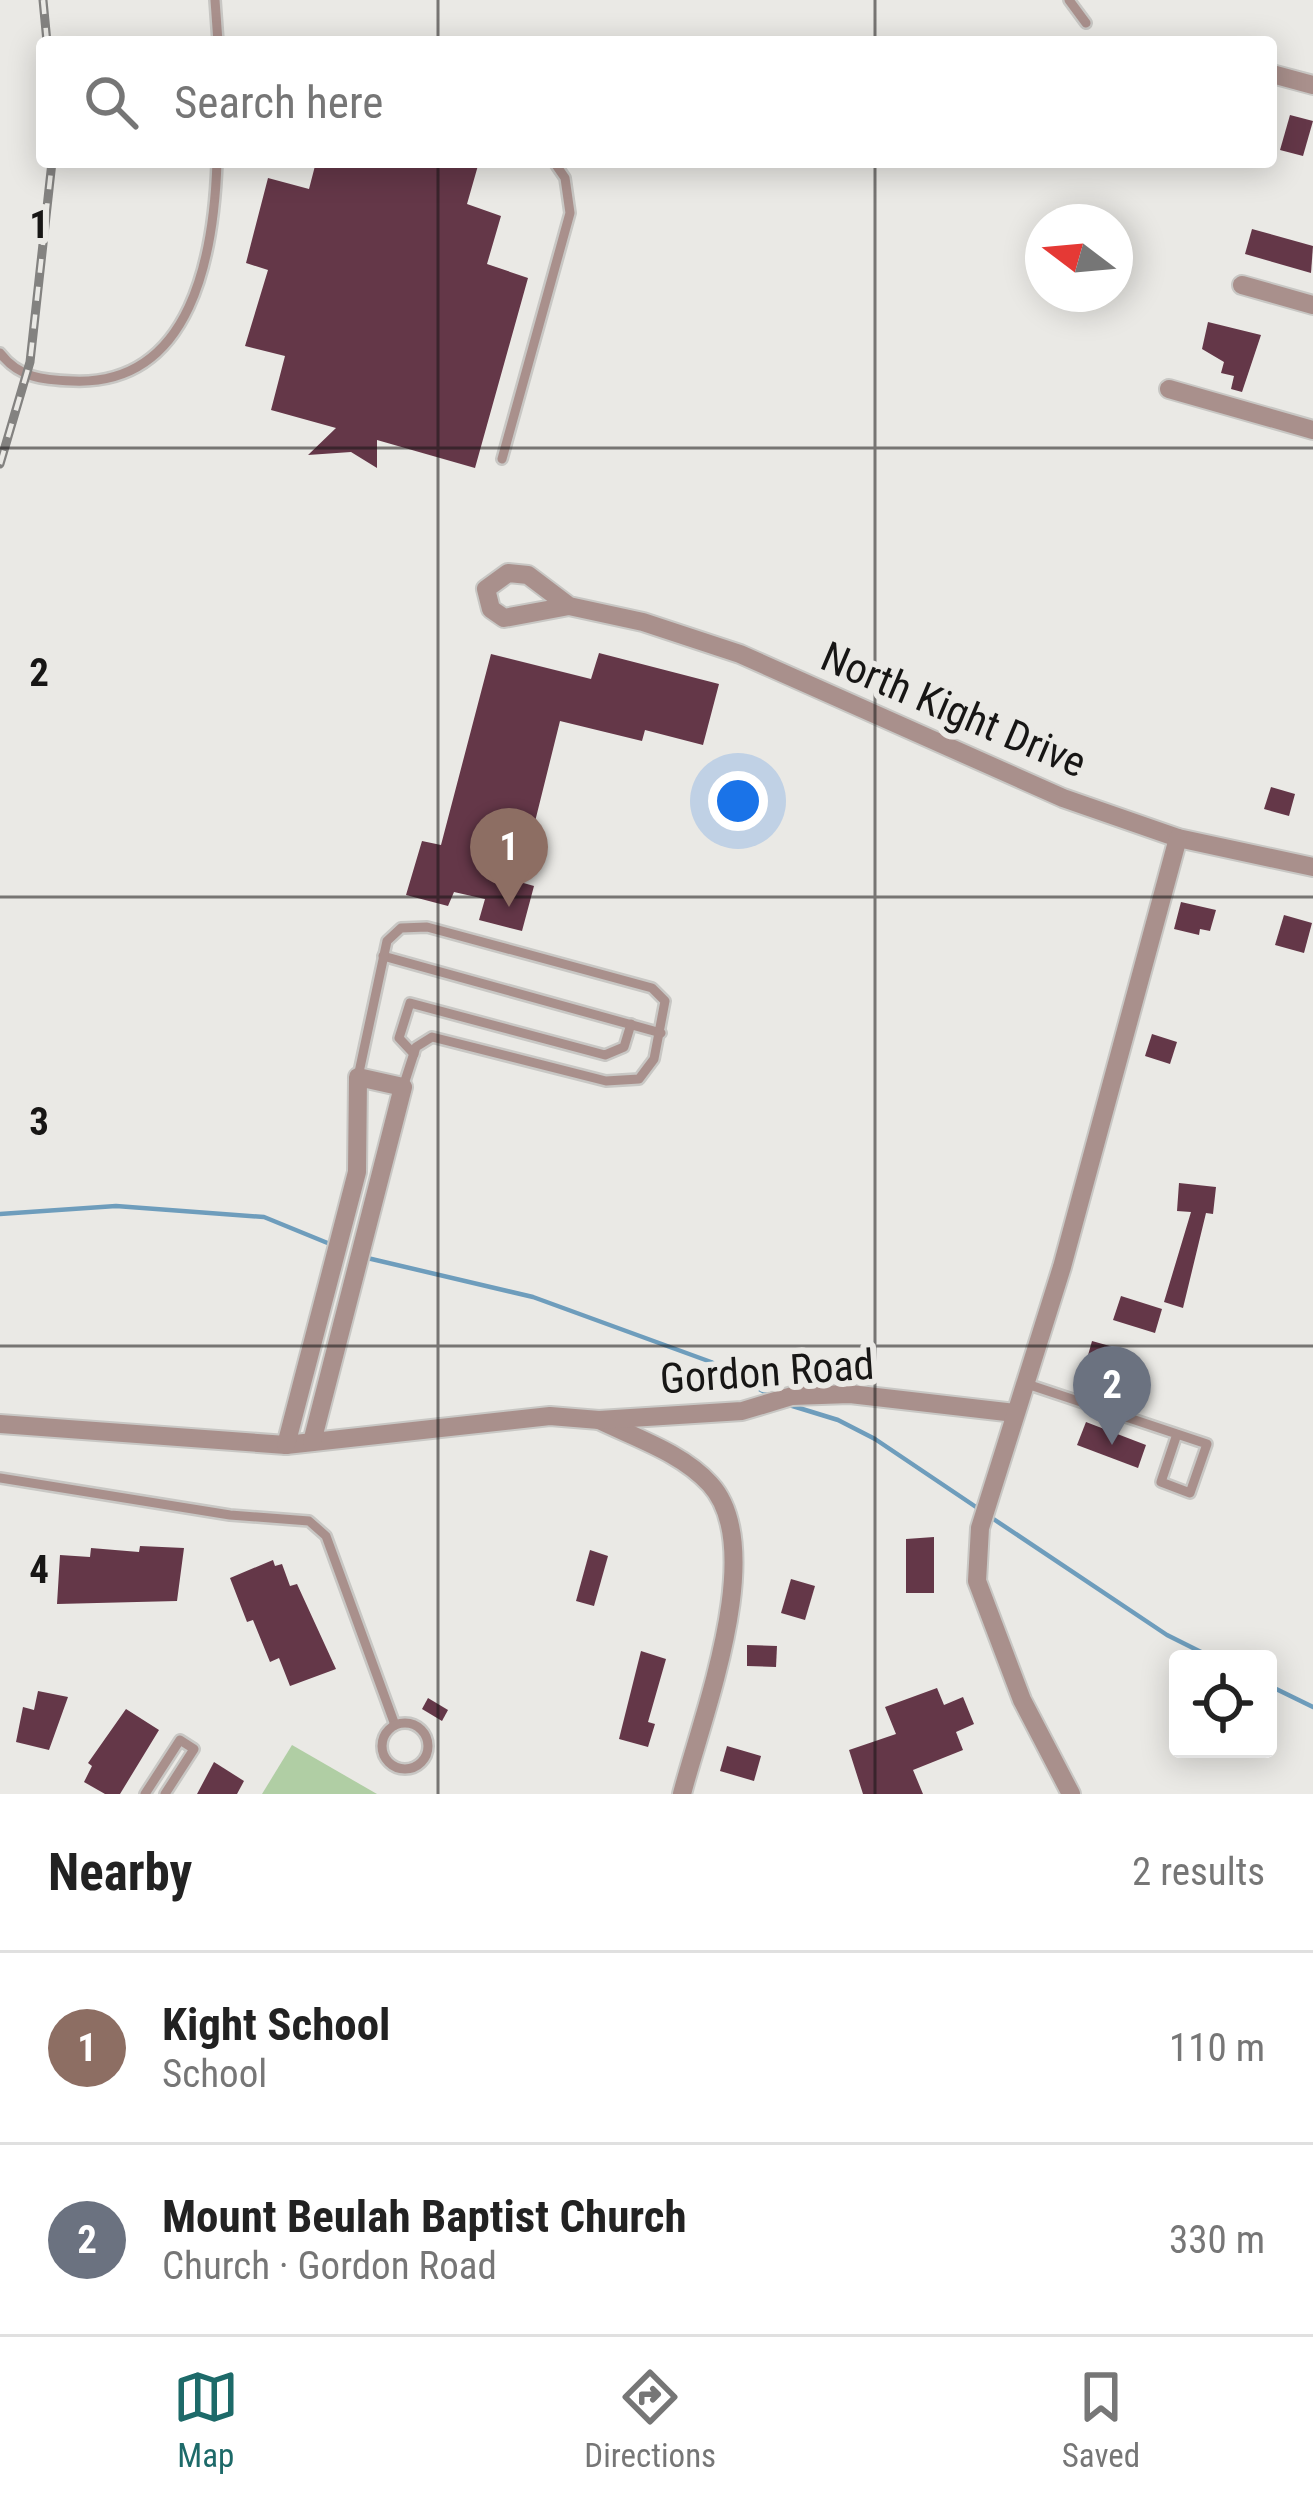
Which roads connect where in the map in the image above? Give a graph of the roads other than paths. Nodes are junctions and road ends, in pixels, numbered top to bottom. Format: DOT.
graph roads {
  1 [pos="215,0"];
  2 [pos="1069,0"];
  3 [pos="1086,22"];
  4 [pos="218,36"];
  5 [pos="1277,75"];
  6 [pos="1313,85"];
  7 [pos="216,168"];
  8 [pos="558,168"];
  9 [pos="1242,285"];
  10 [pos="1313,305"];
  11 [pos="0,352"];
  12 [pos="1169,389"];
  13 [pos="1313,430"];
  14 [pos="502,459"];
  15 [pos="569,606"];
  16 [pos="1178,838"];
  17 [pos="1313,867"];
  18 [pos="383,956"];
  19 [pos="631,1024"];
  20 [pos="662,1033"];
  21 [pos="414,1054"];
  22 [pos="358,1077"];
  23 [pos="403,1087"];
  24 [pos="1027,1384"];
  25 [pos="1016,1412"];
  26 [pos="598,1420"];
  27 [pos="0,1424"];
  28 [pos="1177,1434"];
  29 [pos="313,1442"];
  30 [pos="286,1445"];
  31 [pos="0,1478"];
  32 [pos="395,1725"];
  33 [pos="145,1794"];
  34 [pos="166,1794"];
  35 [pos="682,1794"];
  36 [pos="1070,1794"];
  1 -- 4 [label="lane"];
  2 -- 3 [label="lane"];
  5 -- 6 [label="street"];
  7 -- 11 [label="lane"];
  8 -- 14 [label="lane"];
  9 -- 10 [label="street"];
  12 -- 13 [label="street"];
  15 -- 16 [label="street, North Kight Drive"];
  16 -- 17 [label="street, North Kight Drive"];
  16 -- 24 [label="street"];
  18 -- 19 [label="lane"];
  18 -- 20 [label="lane"];
  18 -- 22 [label="lane"];
  19 -- 20 [label="lane"];
  19 -- 21 [label="lane"];
  20 -- 21 [label="lane"];
  21 -- 23 [label="lane"];
  22 -- 23 [label="street"];
  22 -- 30 [label="street"];
  23 -- 29 [label="street"];
  24 -- 25 [label="street"];
  24 -- 28 [label="lane"];
  25 -- 26 [label="street, Gordon Road"];
  25 -- 36 [label="street"];
  26 -- 29 [label="street, Gordon Road"];
  26 -- 35 [label="street"];
  27 -- 30 [label="street, Gordon Road"];
  28 -- 28 [label="lane"];
  29 -- 30 [label="street, Gordon Road"];
  31 -- 32 [label="lane"];
  32 -- 32 [label="lane"];
  33 -- 34 [label="lane"];
}
